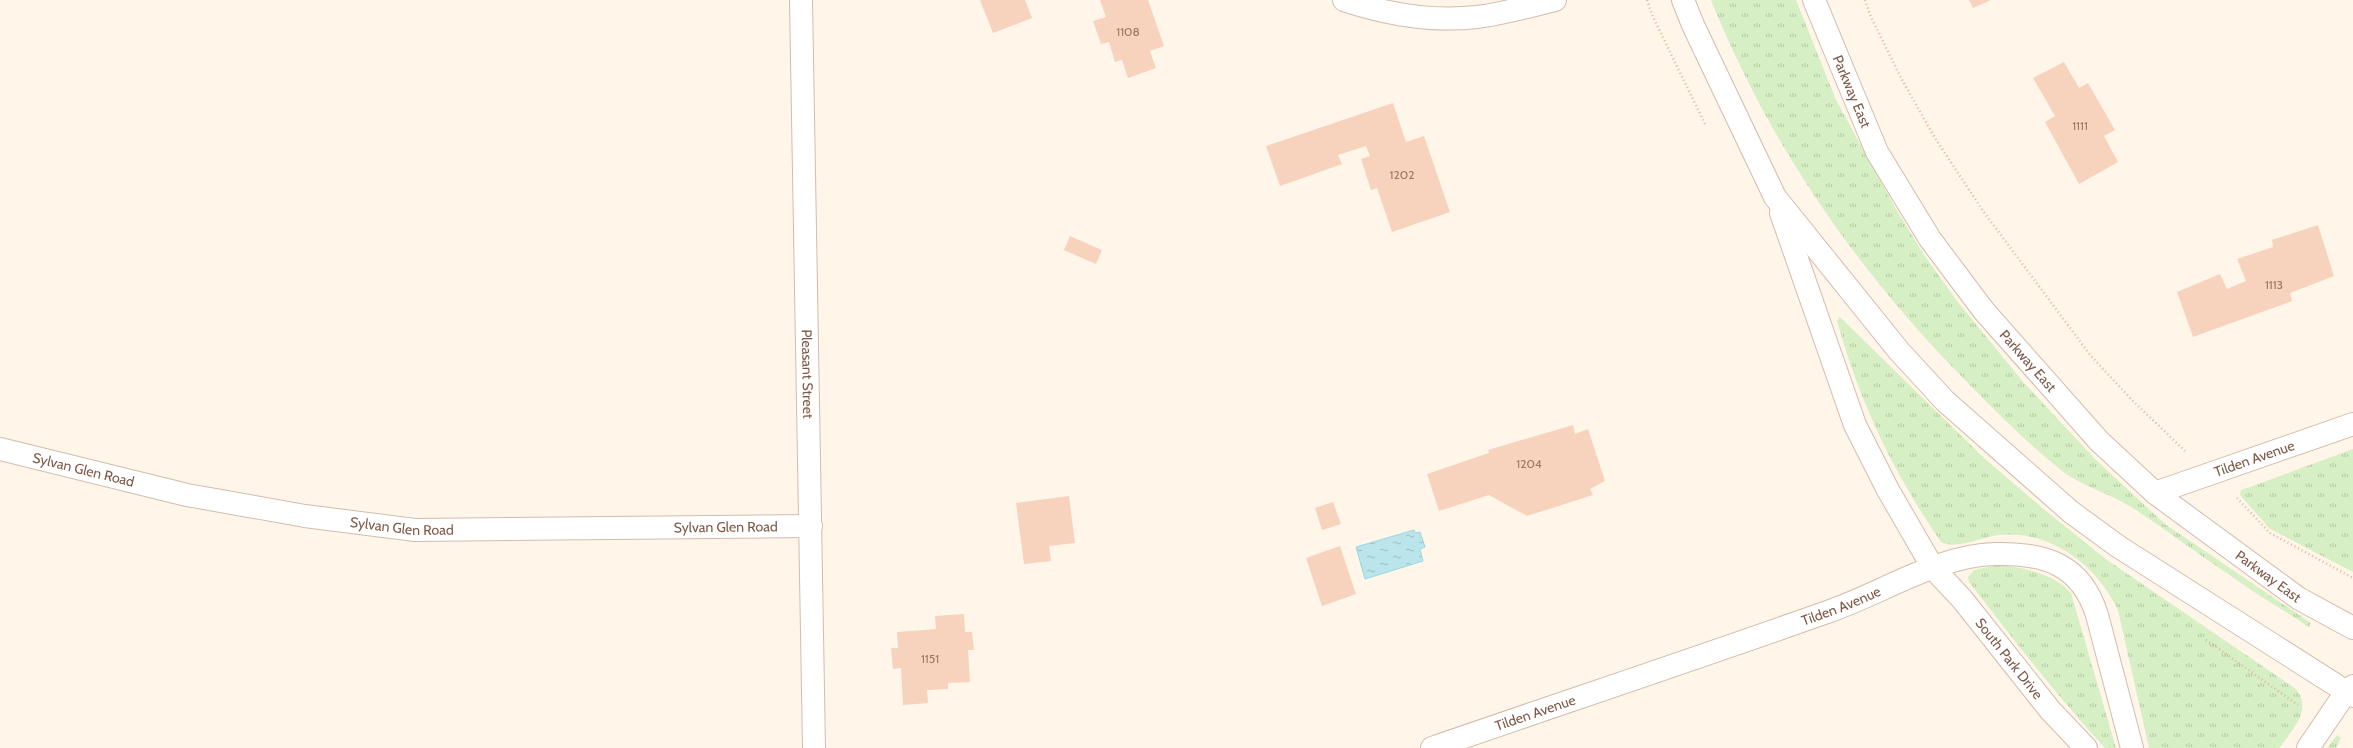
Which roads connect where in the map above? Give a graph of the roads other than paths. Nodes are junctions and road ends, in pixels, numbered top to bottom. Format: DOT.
graph roads {
  1 [pos="801,0"];
  2 [pos="1344,0"];
  3 [pos="1555,0"];
  4 [pos="1684,0"];
  5 [pos="1814,0"];
  6 [pos="1775,197"];
  7 [pos="2353,424"];
  8 [pos="0,449"];
  9 [pos="2155,493"];
  10 [pos="811,526"];
  11 [pos="1934,568"];
  12 [pos="2353,628"];
  13 [pos="2351,692"];
  14 [pos="814,748"];
  15 [pos="1432,748"];
  16 [pos="2086,748"];
  17 [pos="2132,748"];
  18 [pos="2308,748"];
  1 -- 10 [label="street, Pleasant Street"];
  2 -- 3 [label="street"];
  4 -- 6 [label="street"];
  5 -- 9 [label="street, Parkway East"];
  6 -- 11 [label="street"];
  6 -- 13 [label="street"];
  7 -- 9 [label="street, Tilden Avenue"];
  8 -- 10 [label="street, Sylvan Glen Road"];
  9 -- 12 [label="street, Parkway East"];
  10 -- 14 [label="street, Pleasant Street"];
  11 -- 15 [label="street, Tilden Avenue"];
  11 -- 16 [label="street, South Park Drive"];
  11 -- 17 [label="street, Tilden Avenue"];
  13 -- 18 [label="street"];
}
